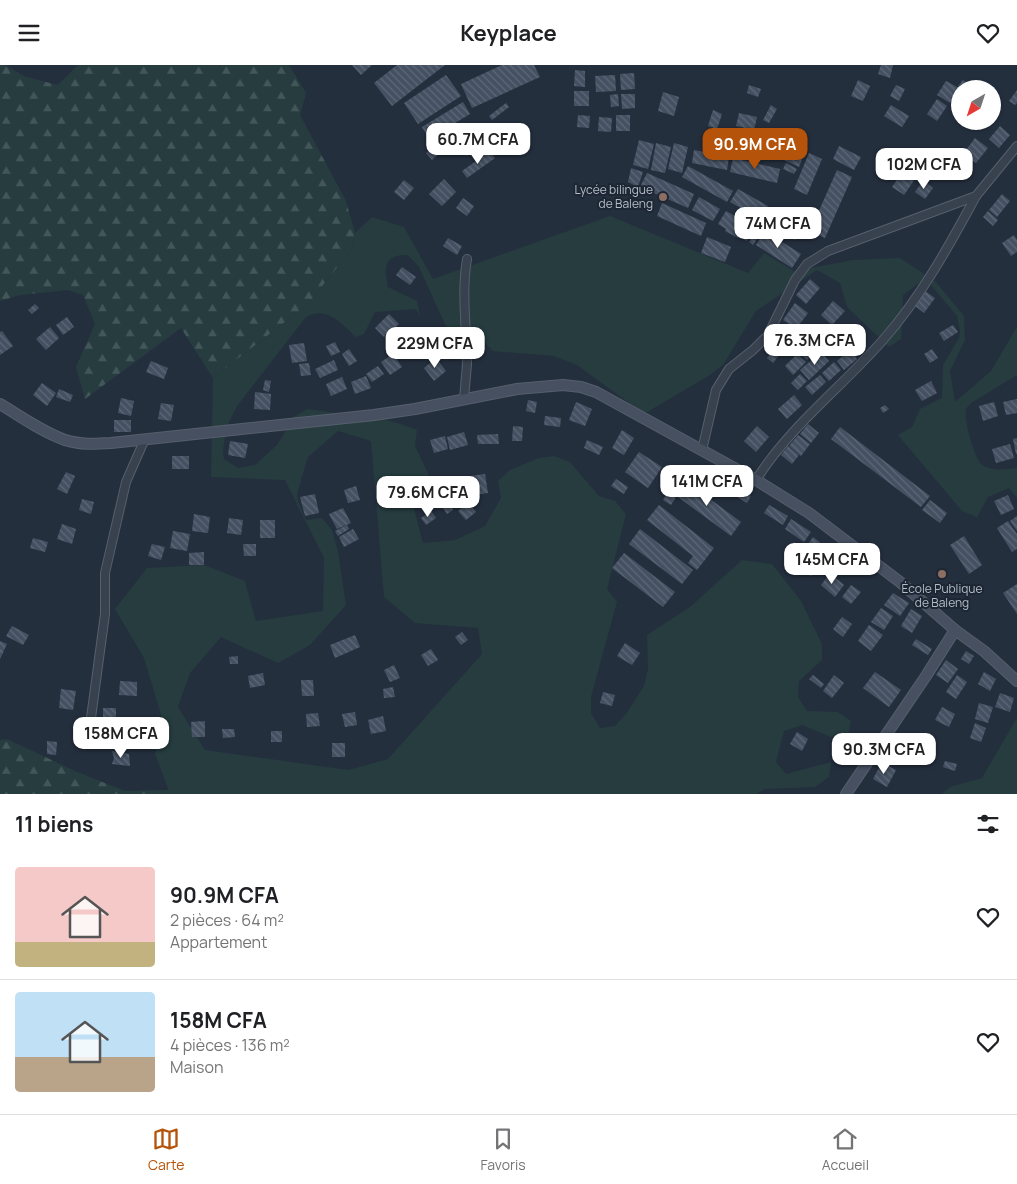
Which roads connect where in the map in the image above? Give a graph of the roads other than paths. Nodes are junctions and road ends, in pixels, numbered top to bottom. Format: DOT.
graph roads {
  1 [pos="1017,146"];
  2 [pos="976,197"];
  3 [pos="467,259"];
  4 [pos="464,399"];
  5 [pos="0,404"];
  6 [pos="144,441"];
  7 [pos="702,451"];
  8 [pos="756,480"];
  9 [pos="955,630"];
  10 [pos="1017,681"];
  11 [pos="91,719"];
  12 [pos="846,794"];
  1 -- 2 [label="street"];
  2 -- 7 [label="street"];
  2 -- 8 [label="street"];
  3 -- 4 [label="street"];
  4 -- 6 [label="street"];
  4 -- 7 [label="street"];
  5 -- 6 [label="street"];
  6 -- 11 [label="street"];
  7 -- 8 [label="street"];
  8 -- 9 [label="street"];
  9 -- 10 [label="street"];
  9 -- 12 [label="street"];
}
